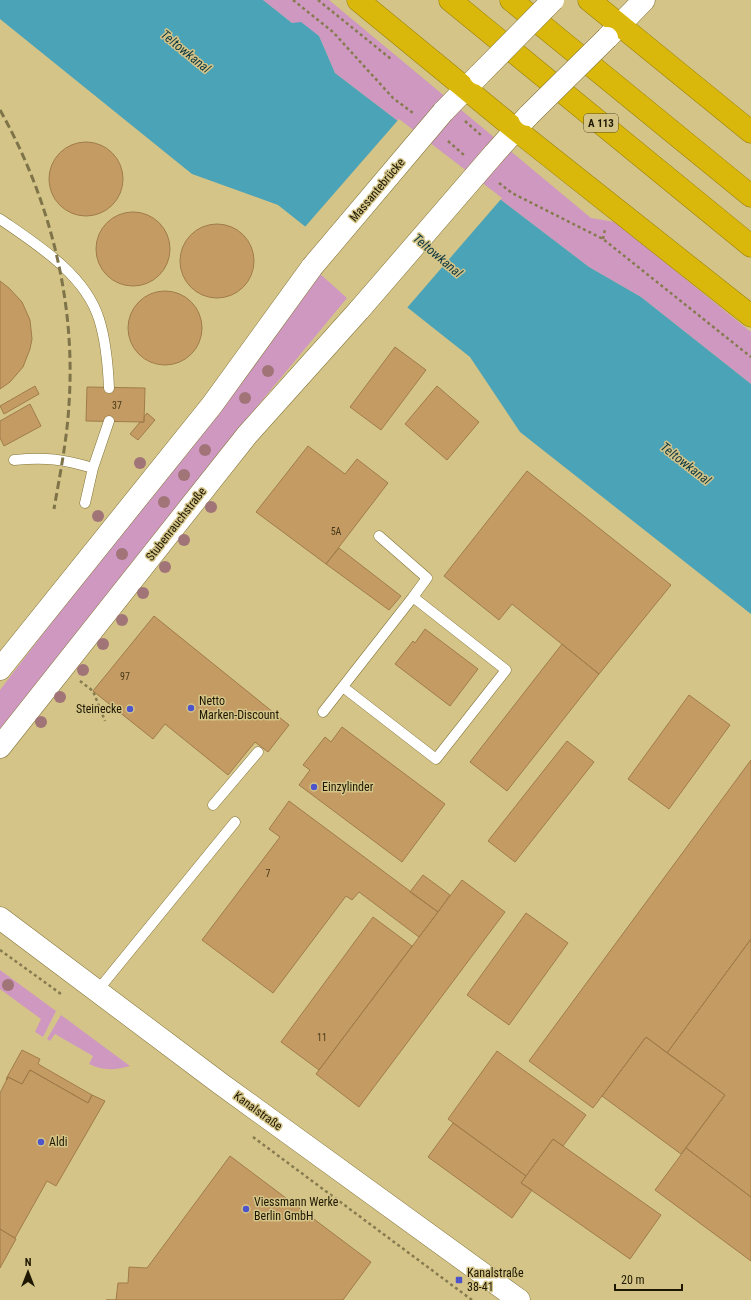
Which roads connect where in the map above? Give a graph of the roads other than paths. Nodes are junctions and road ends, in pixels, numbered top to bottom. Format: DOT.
graph roads {
  1 [pos="358,0"];
  2 [pos="450,0"];
  3 [pos="511,0"];
  4 [pos="553,0"];
  5 [pos="589,0"];
  6 [pos="644,0"];
  7 [pos="614,31"];
  8 [pos="473,81"];
  9 [pos="522,122"];
  10 [pos="751,132"];
  11 [pos="751,196"];
  12 [pos="0,219"];
  13 [pos="751,246"];
  14 [pos="751,316"];
  15 [pos="109,388"];
  16 [pos="109,421"];
  17 [pos="14,460"];
  18 [pos="94,468"];
  19 [pos="85,503"];
  20 [pos="379,536"];
  21 [pos="413,597"];
  22 [pos="0,669"];
  23 [pos="343,687"];
  24 [pos="323,712"];
  25 [pos="0,747"];
  26 [pos="258,752"];
  27 [pos="214,806"];
  28 [pos="235,822"];
  29 [pos="0,918"];
  30 [pos="98,990"];
  31 [pos="519,1300"];
  1 -- 8 [label="highway"];
  2 -- 13 [label="highway, A 113"];
  3 -- 11 [label="highway"];
  4 -- 8 [label="main road, bridge"];
  5 -- 7 [label="highway"];
  6 -- 7 [label="main road"];
  7 -- 9 [label="main road, bridge"];
  7 -- 10 [label="highway"];
  8 -- 9 [label="highway"];
  8 -- 22 [label="main road, Massantebrücke, bridge"];
  9 -- 14 [label="highway"];
  9 -- 25 [label="main road, Stubenrauchstraße, bridge"];
  12 -- 15 [label="lane"];
  16 -- 18 [label="lane"];
  17 -- 18 [label="lane"];
  18 -- 19 [label="lane"];
  20 -- 21 [label="lane"];
  21 -- 23 [label="lane"];
  21 -- 23 [label="lane"];
  23 -- 24 [label="lane"];
  26 -- 27 [label="lane"];
  28 -- 30 [label="lane"];
  29 -- 30 [label="main road, Kanalstraße"];
  30 -- 31 [label="main road, Kanalstraße"];
}
